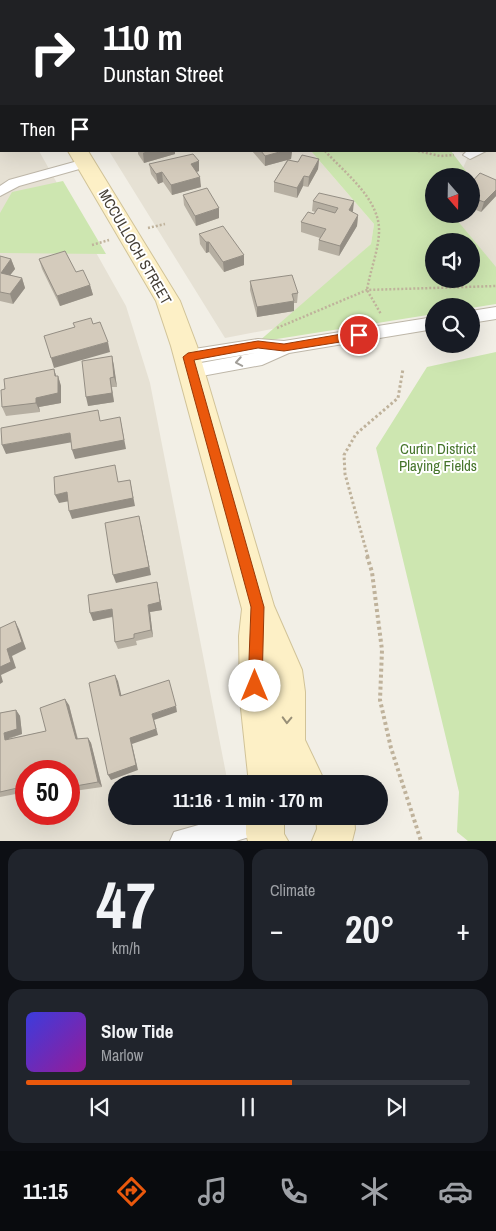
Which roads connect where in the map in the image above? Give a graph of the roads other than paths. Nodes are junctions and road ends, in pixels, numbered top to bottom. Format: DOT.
graph roads {
  1 [pos="82,157"];
  2 [pos="0,192"];
  3 [pos="496,312"];
  4 [pos="480,315"];
  5 [pos="425,324"];
  6 [pos="190,364"];
  7 [pos="258,607"];
  8 [pos="266,775"];
  9 [pos="302,775"];
  10 [pos="336,825"];
  11 [pos="266,826"];
  12 [pos="183,841"];
  13 [pos="332,841"];
  1 -- 2 [label="street"];
  1 -- 6 [label="main road, MCCULLOCH STREET"];
  3 -- 4 [label="street"];
  5 -- 6 [label="street"];
  6 -- 7 [label="main road, MCCULLOCH STREET"];
  7 -- 8 [label="main road, MCCULLOCH STREET"];
  7 -- 9 [label="main road, MCCULLOCH STREET, one-way"];
  10 -- 13 [label="main road"];
  11 -- 12 [label="street"];
}
